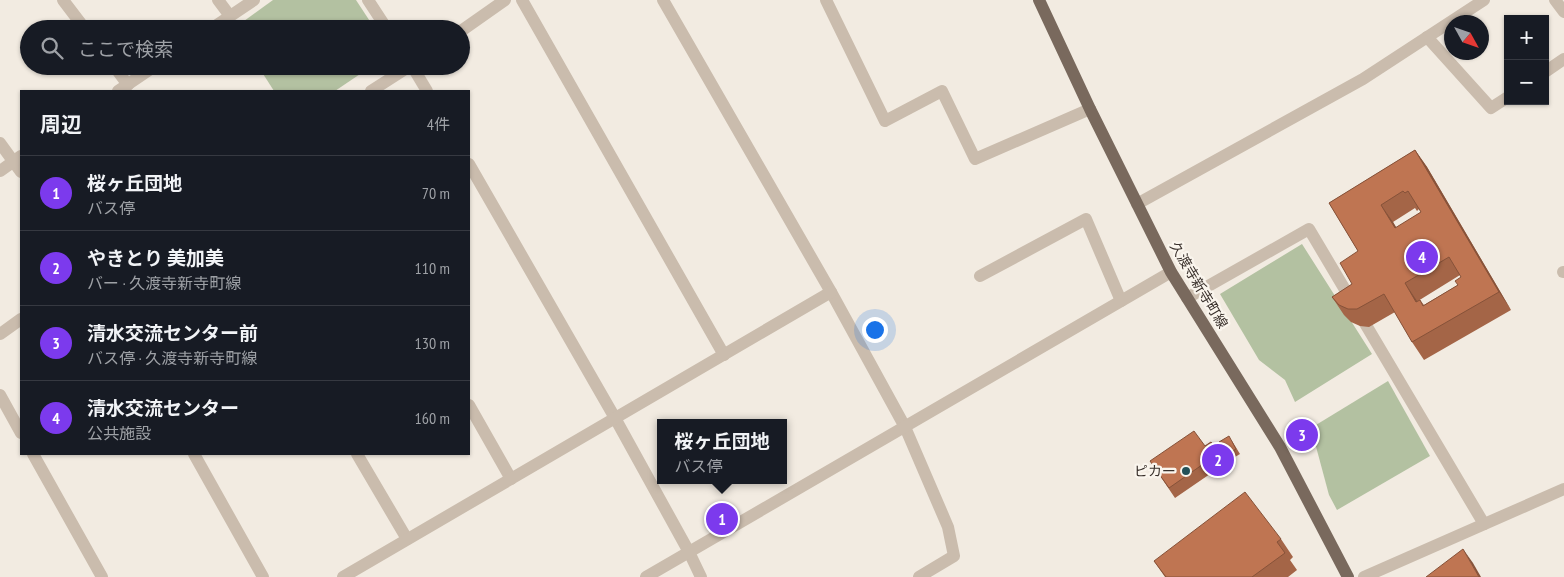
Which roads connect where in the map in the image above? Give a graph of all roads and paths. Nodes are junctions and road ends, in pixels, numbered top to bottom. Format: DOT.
graph roads {
  1 [pos="63,0"];
  2 [pos="218,0"];
  3 [pos="254,0"];
  4 [pos="368,0"];
  5 [pos="505,0"];
  6 [pos="522,0"];
  7 [pos="663,0"];
  8 [pos="826,0"];
  9 [pos="1039,0"];
  10 [pos="1484,0"];
  11 [pos="1555,0"];
  12 [pos="1469,4"];
  13 [pos="1564,12"];
  14 [pos="230,16"];
  15 [pos="78,20"];
  16 [pos="224,20"];
  17 [pos="381,20"];
  18 [pos="470,24"];
  19 [pos="1427,37"];
  20 [pos="1564,59"];
  21 [pos="1549,69"];
  22 [pos="118,75"];
  23 [pos="142,75"];
  24 [pos="397,75"];
  25 [pos="417,75"];
  26 [pos="123,88"];
  27 [pos="373,90"];
  28 [pos="426,90"];
  29 [pos="1504,100"];
  30 [pos="1090,109"];
  31 [pos="0,143"];
  32 [pos="19,163"];
  33 [pos="470,166"];
  34 [pos="0,171"];
  35 [pos="1137,204"];
  36 [pos="1171,272"];
  37 [pos="980,276"];
  38 [pos="831,292"];
  39 [pos="1187,298"];
  40 [pos="1121,301"];
  41 [pos="20,320"];
  42 [pos="0,334"];
  43 [pos="724,354"];
  44 [pos="0,395"];
  45 [pos="470,407"];
  46 [pos="615,418"];
  47 [pos="904,427"];
  48 [pos="20,431"];
  49 [pos="34,455"];
  50 [pos="195,455"];
  51 [pos="358,455"];
  52 [pos="511,479"];
  53 [pos="1564,489"];
  54 [pos="1484,524"];
  55 [pos="407,540"];
  56 [pos="689,552"];
  57 [pos="102,577"];
  58 [pos="263,577"];
  59 [pos="343,577"];
  60 [pos="646,577"];
  61 [pos="701,577"];
  62 [pos="919,577"];
  63 [pos="1348,577"];
  64 [pos="1364,577"];
  1 -- 15 [label="street"];
  2 -- 14 [label="street"];
  3 -- 14 [label="street"];
  4 -- 17 [label="street"];
  5 -- 18 [label="street"];
  6 -- 43 [label="street"];
  7 -- 38 [label="street"];
  8 -- 30 [label="street"];
  9 -- 30 [label="main road, 久渡寺新寺町線"];
  10 -- 12 [label="street"];
  11 -- 13 [label="street"];
  12 -- 19 [label="street"];
  14 -- 16 [label="street"];
  19 -- 29 [label="street"];
  19 -- 35 [label="street"];
  20 -- 21 [label="street"];
  22 -- 26 [label="street"];
  23 -- 26 [label="street"];
  24 -- 27 [label="street"];
  25 -- 28 [label="street"];
  30 -- 35 [label="main road, 久渡寺新寺町線"];
  31 -- 32 [label="street"];
  32 -- 34 [label="street"];
  33 -- 46 [label="street"];
  35 -- 36 [label="main road, 久渡寺新寺町線"];
  36 -- 39 [label="main road, 久渡寺新寺町線"];
  36 -- 40 [label="street"];
  37 -- 40 [label="street"];
  38 -- 43 [label="street"];
  38 -- 47 [label="street"];
  39 -- 54 [label="street"];
  39 -- 63 [label="main road, 久渡寺新寺町線"];
  40 -- 47 [label="street"];
  41 -- 42 [label="street"];
  43 -- 46 [label="street"];
  44 -- 48 [label="street"];
  45 -- 52 [label="street"];
  46 -- 52 [label="street"];
  46 -- 56 [label="street"];
  47 -- 56 [label="street"];
  47 -- 62 [label="street"];
  49 -- 57 [label="street"];
  50 -- 58 [label="street"];
  51 -- 55 [label="street"];
  52 -- 55 [label="street"];
  53 -- 54 [label="street"];
  54 -- 64 [label="street"];
  55 -- 59 [label="street"];
  56 -- 60 [label="street"];
  56 -- 61 [label="street"];
}
